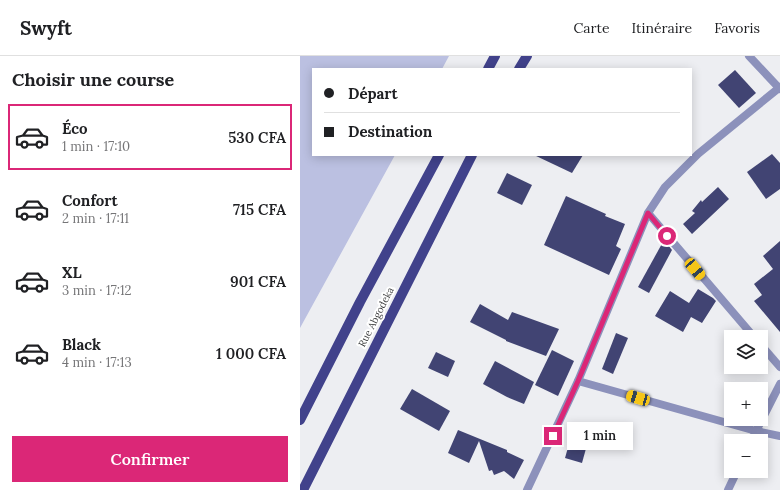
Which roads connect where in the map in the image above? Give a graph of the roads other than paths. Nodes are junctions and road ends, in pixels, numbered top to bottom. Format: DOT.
graph roads {
  1 [pos="495,56"];
  2 [pos="527,56"];
  3 [pos="748,56"];
  4 [pos="489,68"];
  5 [pos="520,68"];
  6 [pos="780,88"];
  7 [pos="438,156"];
  8 [pos="471,156"];
  9 [pos="648,213"];
  10 [pos="748,330"];
  11 [pos="768,353"];
  12 [pos="780,367"];
  13 [pos="578,381"];
  14 [pos="780,384"];
  15 [pos="300,420"];
  16 [pos="756,431"];
  17 [pos="754,434"];
  18 [pos="780,436"];
  19 [pos="734,478"];
  20 [pos="303,490"];
  21 [pos="527,490"];
  22 [pos="728,490"];
  1 -- 4 [label="main road"];
  2 -- 5 [label="main road"];
  3 -- 6 [label="street"];
  6 -- 9 [label="street"];
  7 -- 15 [label="main road, Rue Abgodeka"];
  8 -- 20 [label="main road, Rue Abgodeka"];
  9 -- 10 [label="street"];
  9 -- 13 [label="street"];
  11 -- 12 [label="street"];
  13 -- 16 [label="street"];
  13 -- 21 [label="street"];
  14 -- 16 [label="street"];
  16 -- 17 [label="street"];
  16 -- 18 [label="street"];
  19 -- 22 [label="street"];
}
